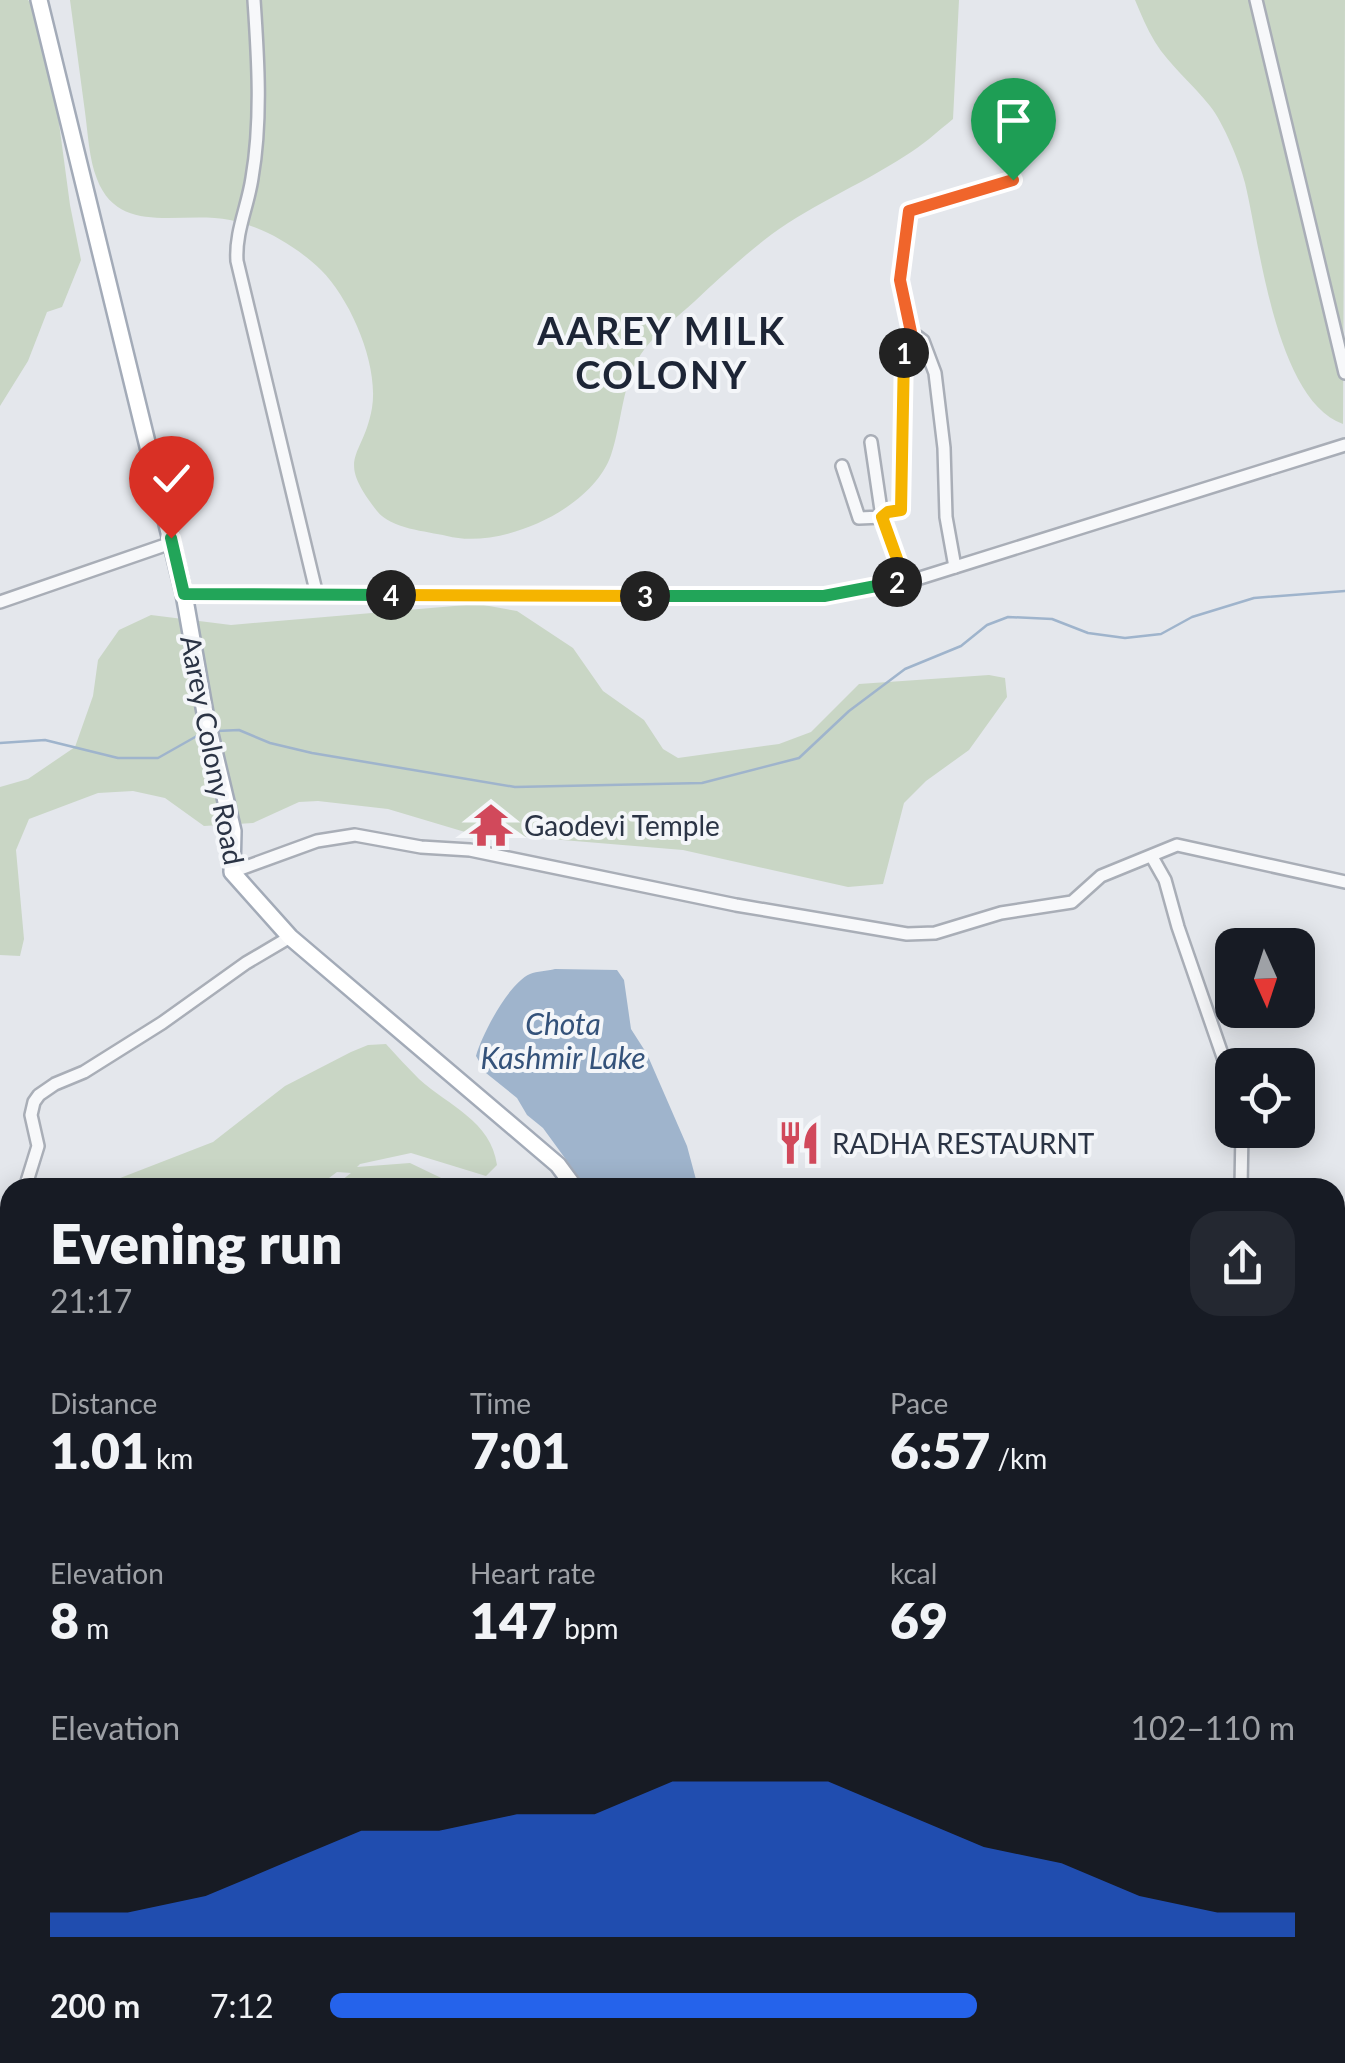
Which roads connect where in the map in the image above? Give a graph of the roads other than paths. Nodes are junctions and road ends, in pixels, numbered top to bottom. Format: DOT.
graph roads {
  1 [pos="39,0"];
  2 [pos="254,0"];
  3 [pos="1256,0"];
  4 [pos="1013,180"];
  5 [pos="911,332"];
  6 [pos="1345,373"];
  7 [pos="871,442"];
  8 [pos="1345,445"];
  9 [pos="842,466"];
  10 [pos="882,517"];
  11 [pos="172,543"];
  12 [pos="954,567"];
  13 [pos="905,581"];
  14 [pos="184,594"];
  15 [pos="317,595"];
  16 [pos="0,602"];
  17 [pos="1152,857"];
  18 [pos="232,872"];
  19 [pos="1345,882"];
  20 [pos="290,938"];
  21 [pos="1220,1048"];
  22 [pos="1242,1148"];
  23 [pos="28,1178"];
  24 [pos="568,1178"];
  25 [pos="1241,1178"];
  1 -- 11 [label="main road, Aarey Colony Road"];
  2 -- 15 [label="street"];
  3 -- 6 [label="street"];
  4 -- 5 [label="street"];
  5 -- 10 [label="street"];
  5 -- 12 [label="street"];
  7 -- 10 [label="street"];
  8 -- 12 [label="street"];
  9 -- 10 [label="street"];
  10 -- 13 [label="street"];
  11 -- 14 [label="main road, Aarey Colony Road"];
  11 -- 16 [label="street"];
  12 -- 13 [label="street"];
  13 -- 15 [label="street"];
  14 -- 15 [label="street"];
  14 -- 18 [label="main road, Aarey Colony Road"];
  17 -- 18 [label="street"];
  17 -- 19 [label="street"];
  17 -- 21 [label="street"];
  18 -- 20 [label="main road, Aarey Colony Road"];
  20 -- 23 [label="street"];
  20 -- 24 [label="main road, Aarey Colony Road"];
  22 -- 25 [label="street"];
}
